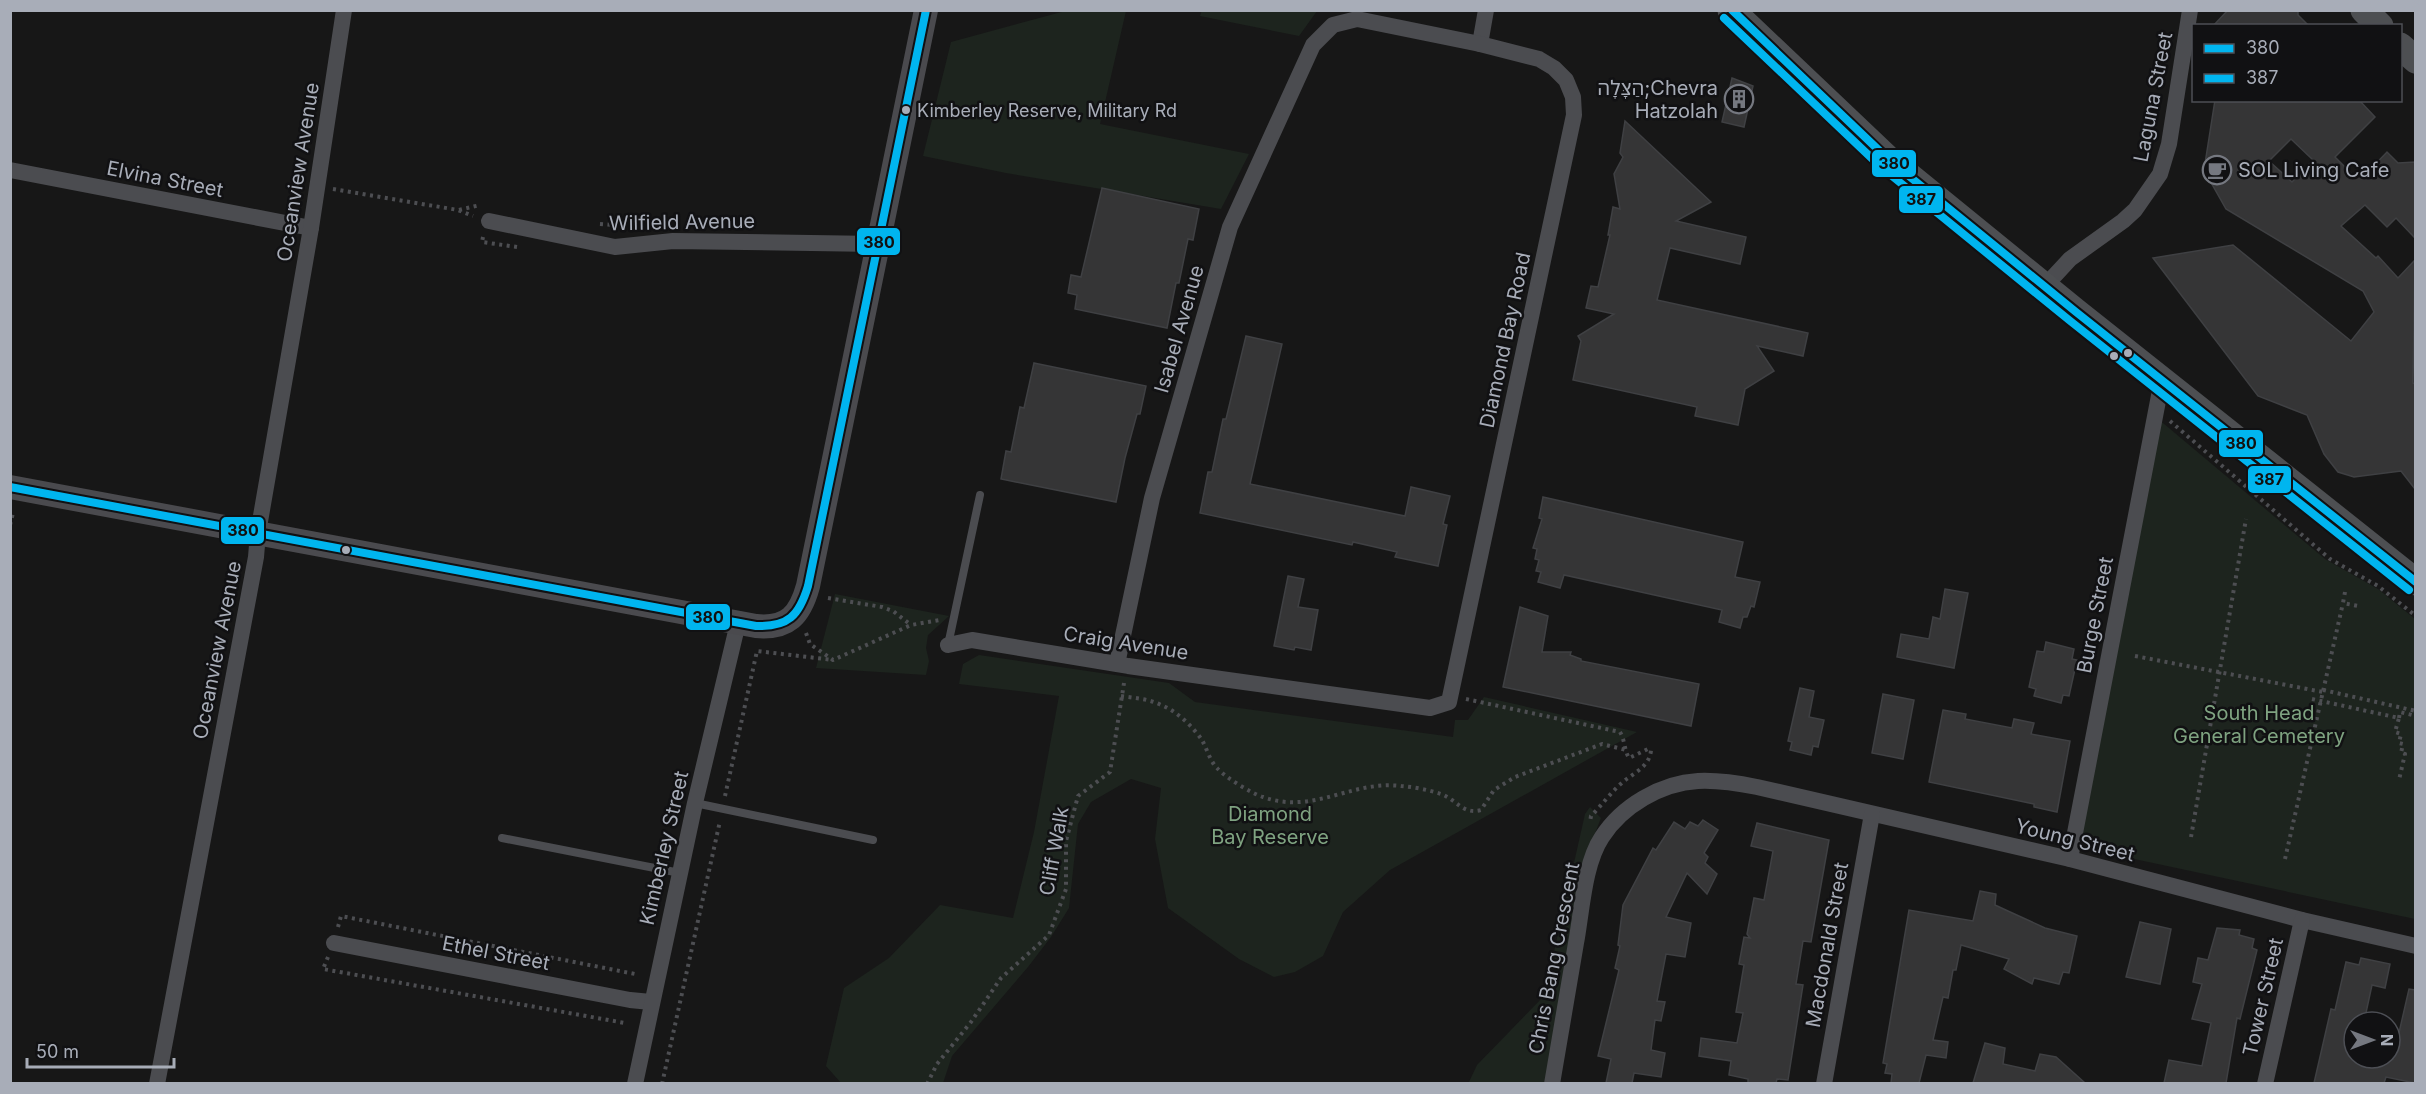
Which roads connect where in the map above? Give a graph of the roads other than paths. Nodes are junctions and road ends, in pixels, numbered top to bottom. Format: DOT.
graph roads {
  1 [pos="345,10"];
  2 [pos="926,10"];
  3 [pos="1486,10"];
  4 [pos="1731,10"];
  5 [pos="2190,10"];
  6 [pos="2364,10"];
  7 [pos="2377,24"];
  8 [pos="1333,25"];
  9 [pos="1480,44"];
  10 [pos="2402,48"];
  11 [pos="2415,60"];
  12 [pos="10,170"];
  13 [pos="489,221"];
  14 [pos="311,228"];
  15 [pos="877,244"];
  16 [pos="2045,286"];
  17 [pos="2162,380"];
  18 [pos="10,487"];
  19 [pos="980,495"];
  20 [pos="258,533"];
  21 [pos="2415,582"];
  22 [pos="738,623"];
  23 [pos="948,645"];
  24 [pos="1122,665"];
  25 [pos="1449,702"];
  26 [pos="1724,781"];
  27 [pos="695,803"];
  28 [pos="1872,814"];
  29 [pos="502,838"];
  30 [pos="873,840"];
  31 [pos="2070,859"];
  32 [pos="680,873"];
  33 [pos="2302,920"];
  34 [pos="334,943"];
  35 [pos="2415,946"];
  36 [pos="651,1002"];
  37 [pos="157,1083"];
  38 [pos="635,1083"];
  39 [pos="1552,1083"];
  40 [pos="1824,1083"];
  41 [pos="2265,1083"];
  1 -- 14 [label="street, Oceanview Avenue"];
  2 -- 15 [label="street"];
  3 -- 9 [label="street"];
  4 -- 16 [label="main road"];
  5 -- 16 [label="street, Laguna Street"];
  6 -- 7 [label="main road"];
  8 -- 9 [label="street, Diamond Bay Road"];
  8 -- 24 [label="street, Isabel Avenue"];
  9 -- 25 [label="street, Diamond Bay Road"];
  10 -- 11 [label="main road"];
  12 -- 14 [label="street, Elvina Street"];
  13 -- 15 [label="street, Wilfield Avenue"];
  14 -- 20 [label="street, Oceanview Avenue"];
  15 -- 22 [label="street"];
  16 -- 17 [label="main road"];
  17 -- 21 [label="main road"];
  17 -- 31 [label="street, Burge Street"];
  18 -- 20 [label="street"];
  19 -- 23 [label="lane"];
  20 -- 22 [label="street"];
  20 -- 37 [label="street, Oceanview Avenue"];
  22 -- 27 [label="street, Kimberley Street"];
  23 -- 24 [label="street, Craig Avenue"];
  24 -- 25 [label="street, Craig Avenue"];
  26 -- 28 [label="street, Young Street"];
  26 -- 39 [label="street, Chris Bang Crescent"];
  27 -- 30 [label="lane"];
  27 -- 32 [label="street, Kimberley Street"];
  28 -- 31 [label="street, Young Street"];
  28 -- 40 [label="street, Macdonald Street"];
  29 -- 32 [label="lane"];
  31 -- 33 [label="street, Young Street"];
  32 -- 36 [label="street, Kimberley Street"];
  33 -- 35 [label="street, Young Street"];
  33 -- 41 [label="street, Tower Street"];
  34 -- 36 [label="street, Ethel Street"];
  36 -- 38 [label="street, Kimberley Street"];
}
